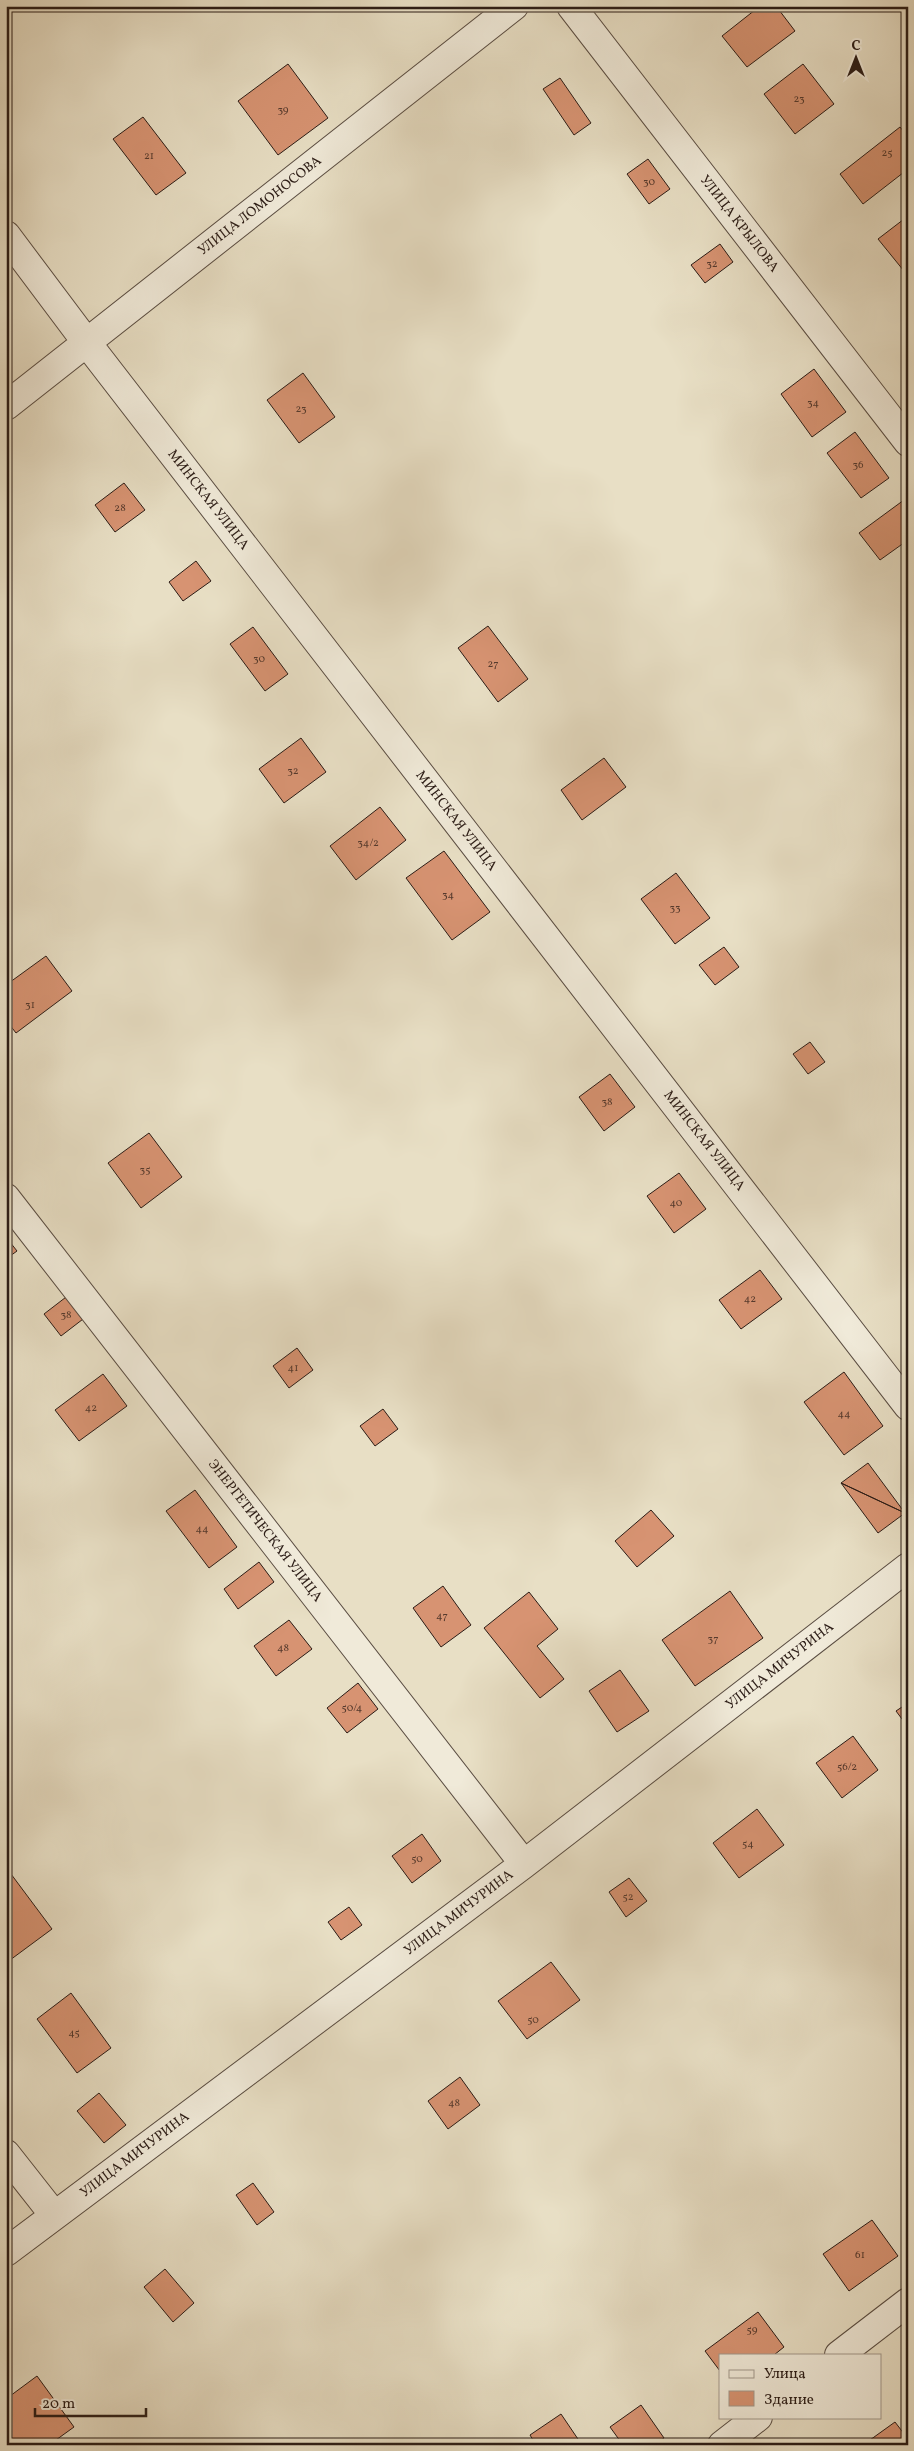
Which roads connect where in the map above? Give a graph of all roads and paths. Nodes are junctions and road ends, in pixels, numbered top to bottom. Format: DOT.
graph roads {
  1 [pos="514,6"];
  2 [pos="571,6"];
  3 [pos="6,235"];
  4 [pos="87,343"];
  5 [pos="6,406"];
  6 [pos="908,442"];
  7 [pos="6,1198"];
  8 [pos="908,1406"];
  9 [pos="908,1568"];
  10 [pos="524,1864"];
  11 [pos="6,2154"];
  12 [pos="54,2215"];
  13 [pos="6,2252"];
  14 [pos="908,2302"];
  15 [pos="840,2354"];
  16 [pos="757,2418"];
  17 [pos="722,2445"];
  1 -- 4 [label="street, УЛИЦА ЛОМОНОСОВА"];
  2 -- 6 [label="street, УЛИЦА КРЫЛОВА"];
  3 -- 4 [label="street, МИНСКАЯ УЛИЦА"];
  4 -- 5 [label="street, УЛИЦА ЛОМОНОСОВА"];
  4 -- 8 [label="street, МИНСКАЯ УЛИЦА"];
  7 -- 10 [label="street, ЭНЕРГЕТИЧЕСКАЯ УЛИЦА"];
  9 -- 10 [label="street, УЛИЦА МИЧУРИНА"];
  10 -- 12 [label="street, УЛИЦА МИЧУРИНА"];
  11 -- 12 [label="street"];
  12 -- 13 [label="street, УЛИЦА МИЧУРИНА"];
  14 -- 15 [label="street"];
  16 -- 17 [label="street"];
}
